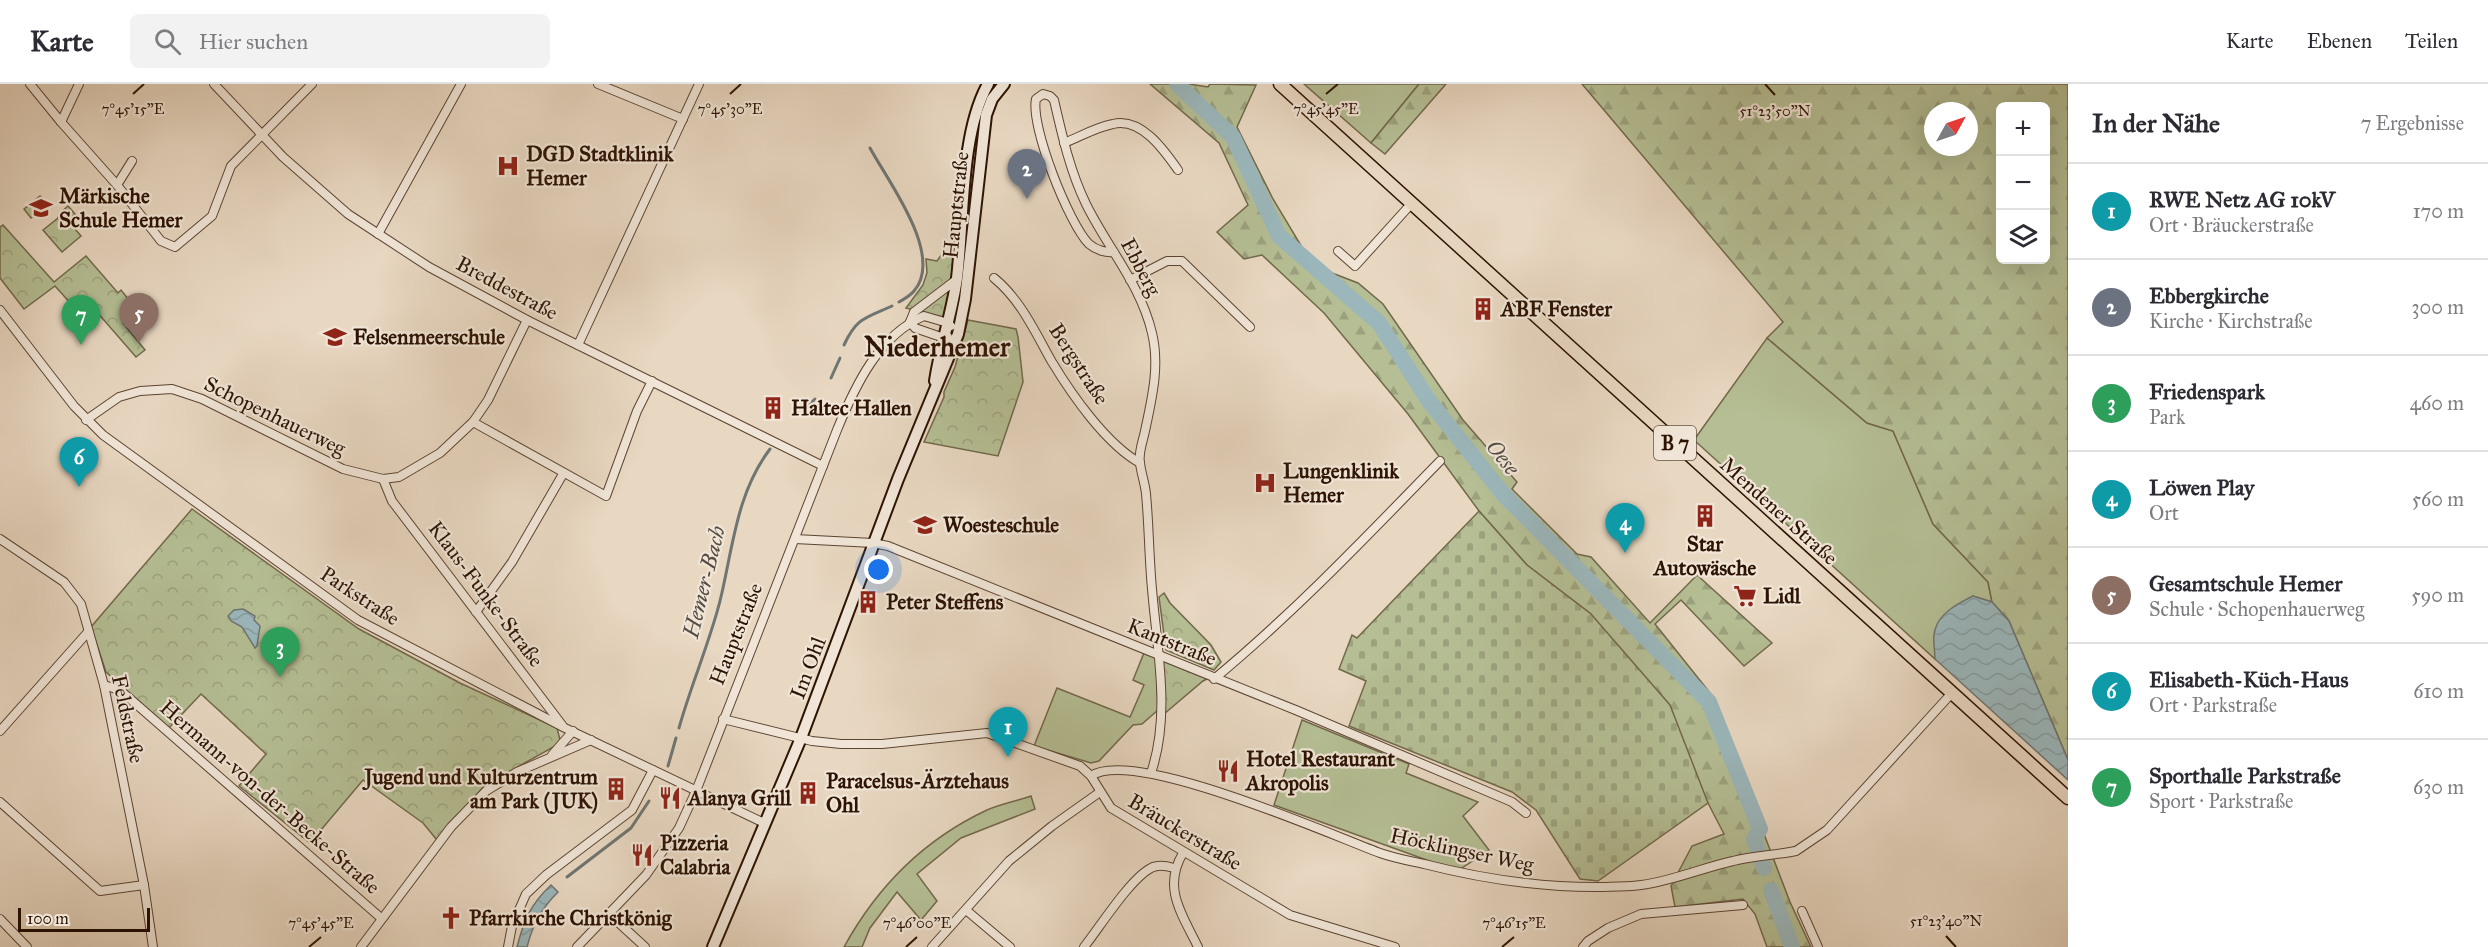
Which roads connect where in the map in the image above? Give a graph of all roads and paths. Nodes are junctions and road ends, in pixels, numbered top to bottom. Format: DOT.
graph roads {
  1 [pos="30,84"];
  2 [pos="79,84"];
  3 [pos="214,84"];
  4 [pos="312,84"];
  5 [pos="461,84"];
  6 [pos="598,84"];
  7 [pos="699,84"];
  8 [pos="982,84"];
  9 [pos="988,84"];
  10 [pos="1004,84"];
  11 [pos="1280,85"];
  12 [pos="981,97"];
  13 [pos="61,122"];
  14 [pos="681,122"];
  15 [pos="261,135"];
  16 [pos="1064,144"];
  17 [pos="968,160"];
  18 [pos="132,161"];
  19 [pos="980,161"];
  20 [pos="1178,170"];
  21 [pos="117,185"];
  22 [pos="1412,203"];
  23 [pos="378,234"];
  24 [pos="1338,251"];
  25 [pos="1114,252"];
  26 [pos="994,278"];
  27 [pos="956,280"];
  28 [pos="1130,280"];
  29 [pos="0,310"];
  30 [pos="527,320"];
  31 [pos="910,322"];
  32 [pos="948,323"];
  33 [pos="1251,327"];
  34 [pos="958,334"];
  35 [pos="944,338"];
  36 [pos="578,345"];
  37 [pos="652,381"];
  38 [pos="932,399"];
  39 [pos="86,420"];
  40 [pos="473,422"];
  41 [pos="1440,461"];
  42 [pos="1140,463"];
  43 [pos="823,466"];
  44 [pos="563,474"];
  45 [pos="383,479"];
  46 [pos="0,539"];
  47 [pos="795,539"];
  48 [pos="873,543"];
  49 [pos="476,612"];
  50 [pos="88,632"];
  51 [pos="1158,654"];
  52 [pos="1214,679"];
  53 [pos="104,686"];
  54 [pos="1951,694"];
  55 [pos="723,719"];
  56 [pos="565,728"];
  57 [pos="0,731"];
  58 [pos="573,731"];
  59 [pos="801,738"];
  60 [pos="591,740"];
  61 [pos="551,756"];
  62 [pos="653,770"];
  63 [pos="1151,773"];
  64 [pos="1091,776"];
  65 [pos="696,791"];
  66 [pos="1100,792"];
  67 [pos="2068,798"];
  68 [pos="0,802"];
  69 [pos="1526,813"];
  70 [pos="764,823"];
  71 [pos="1183,853"];
  72 [pos="1174,868"];
  73 [pos="144,885"];
  74 [pos="1743,905"];
  75 [pos="966,910"];
  76 [pos="1802,911"];
  77 [pos="608,913"];
  78 [pos="381,918"];
  79 [pos="0,920"];
  80 [pos="27,947"];
  81 [pos="153,947"];
  82 [pos="361,947"];
  83 [pos="508,947"];
  84 [pos="577,947"];
  85 [pos="645,947"];
  86 [pos="713,947"];
  87 [pos="932,947"];
  88 [pos="1010,947"];
  89 [pos="1084,947"];
  90 [pos="1198,947"];
  91 [pos="1395,947"];
  92 [pos="1583,947"];
  93 [pos="1818,947"];
  1 -- 13 [label="street"];
  2 -- 13 [label="street"];
  3 -- 15 [label="street, Breddestraße"];
  4 -- 15 [label="street"];
  5 -- 23 [label="street"];
  6 -- 14 [label="street"];
  7 -- 14 [label="street"];
  8 -- 12 [label="main road, Hauptstraße"];
  9 -- 12 [label="main road, Hauptstraße"];
  10 -- 19 [label="main road, Hauptstraße"];
  11 -- 22 [label="main road, Mendener Straße / B 7"];
  12 -- 17 [label="main road, Hauptstraße"];
  13 -- 21 [label="street"];
  14 -- 36 [label="street"];
  15 -- 21 [label="street"];
  15 -- 23 [label="street, Breddestraße"];
  16 -- 20 [label="street"];
  16 -- 25 [label="street, Ebberg"];
  16 -- 25 [label="street, Ebberg"];
  17 -- 19 [label="street"];
  17 -- 27 [label="main road, Hauptstraße"];
  18 -- 21 [label="street"];
  19 -- 34 [label="main road, Hauptstraße"];
  22 -- 24 [label="street"];
  22 -- 54 [label="main road, Mendener Straße / B 7"];
  23 -- 30 [label="street, Breddestraße"];
  25 -- 28 [label="street, Ebberg"];
  26 -- 42 [label="street, Bergstraße"];
  27 -- 31 [label="street, Hauptstraße"];
  27 -- 32 [label="main road, Hauptstraße"];
  28 -- 33 [label="street"];
  28 -- 42 [label="street, Ebberg"];
  29 -- 39 [label="street, Parkstraße"];
  30 -- 36 [label="street, Breddestraße"];
  30 -- 40 [label="street"];
  31 -- 32 [label="street"];
  31 -- 35 [label="street"];
  31 -- 43 [label="street, Hauptstraße"];
  32 -- 34 [label="street"];
  32 -- 35 [label="main road, Hauptstraße"];
  34 -- 35 [label="street"];
  34 -- 38 [label="main road, Im Ohl"];
  35 -- 38 [label="main road, Im Ohl"];
  36 -- 37 [label="street, Breddestraße"];
  37 -- 43 [label="street, Breddestraße"];
  37 -- 44 [label="street"];
  38 -- 48 [label="main road, Im Ohl"];
  39 -- 45 [label="street, Schopenhauerweg"];
  39 -- 56 [label="street, Parkstraße"];
  40 -- 44 [label="street"];
  40 -- 45 [label="street"];
  41 -- 52 [label="street"];
  42 -- 51 [label="street"];
  43 -- 47 [label="street, Hauptstraße"];
  44 -- 49 [label="street"];
  45 -- 49 [label="street, Klaus-Funke-Straße"];
  46 -- 50 [label="street, Feldstraße"];
  47 -- 48 [label="street, Kantstraße"];
  47 -- 55 [label="street, Hauptstraße"];
  48 -- 51 [label="street, Kantstraße"];
  48 -- 59 [label="main road, Im Ohl"];
  49 -- 56 [label="street, Klaus-Funke-Straße"];
  50 -- 53 [label="street, Feldstraße"];
  50 -- 57 [label="street"];
  51 -- 52 [label="street, Kantstraße"];
  51 -- 63 [label="street"];
  52 -- 69 [label="street, Kantstraße"];
  53 -- 73 [label="street, Feldstraße"];
  53 -- 78 [label="street, Hermann-von-der-Becke-Straße"];
  54 -- 63 [label="street, Höcklingser Weg"];
  54 -- 67 [label="main road, Mendener Straße / B 7"];
  55 -- 59 [label="street, Bräuckerstraße"];
  55 -- 65 [label="street, Hauptstraße"];
  56 -- 58 [label="street, Parkstraße"];
  58 -- 60 [label="street, Parkstraße"];
  58 -- 61 [label="street"];
  59 -- 64 [label="street, Bräuckerstraße"];
  59 -- 70 [label="main road, Im Ohl"];
  60 -- 61 [label="street"];
  60 -- 62 [label="street, Parkstraße"];
  61 -- 78 [label="street"];
  62 -- 65 [label="street, Parkstraße"];
  62 -- 83 [label="street"];
  63 -- 64 [label="street, Höcklingser Weg"];
  64 -- 66 [label="street, Bräuckerstraße"];
  65 -- 70 [label="street, Parkstraße"];
  65 -- 77 [label="street, Hauptstraße"];
  66 -- 71 [label="street, Bräuckerstraße"];
  66 -- 75 [label="street"];
  68 -- 73 [label="street"];
  70 -- 86 [label="main road, Im Ohl"];
  71 -- 72 [label="street"];
  71 -- 91 [label="street, Bräuckerstraße"];
  72 -- 89 [label="street"];
  72 -- 90 [label="street"];
  73 -- 81 [label="street, Feldstraße"];
  74 -- 92 [label="street"];
  75 -- 87 [label="street"];
  75 -- 88 [label="street"];
  76 -- 93 [label="street"];
  77 -- 84 [label="street, Hauptstraße"];
  77 -- 85 [label="street"];
  78 -- 82 [label="street"];
  79 -- 80 [label="street"];
}
